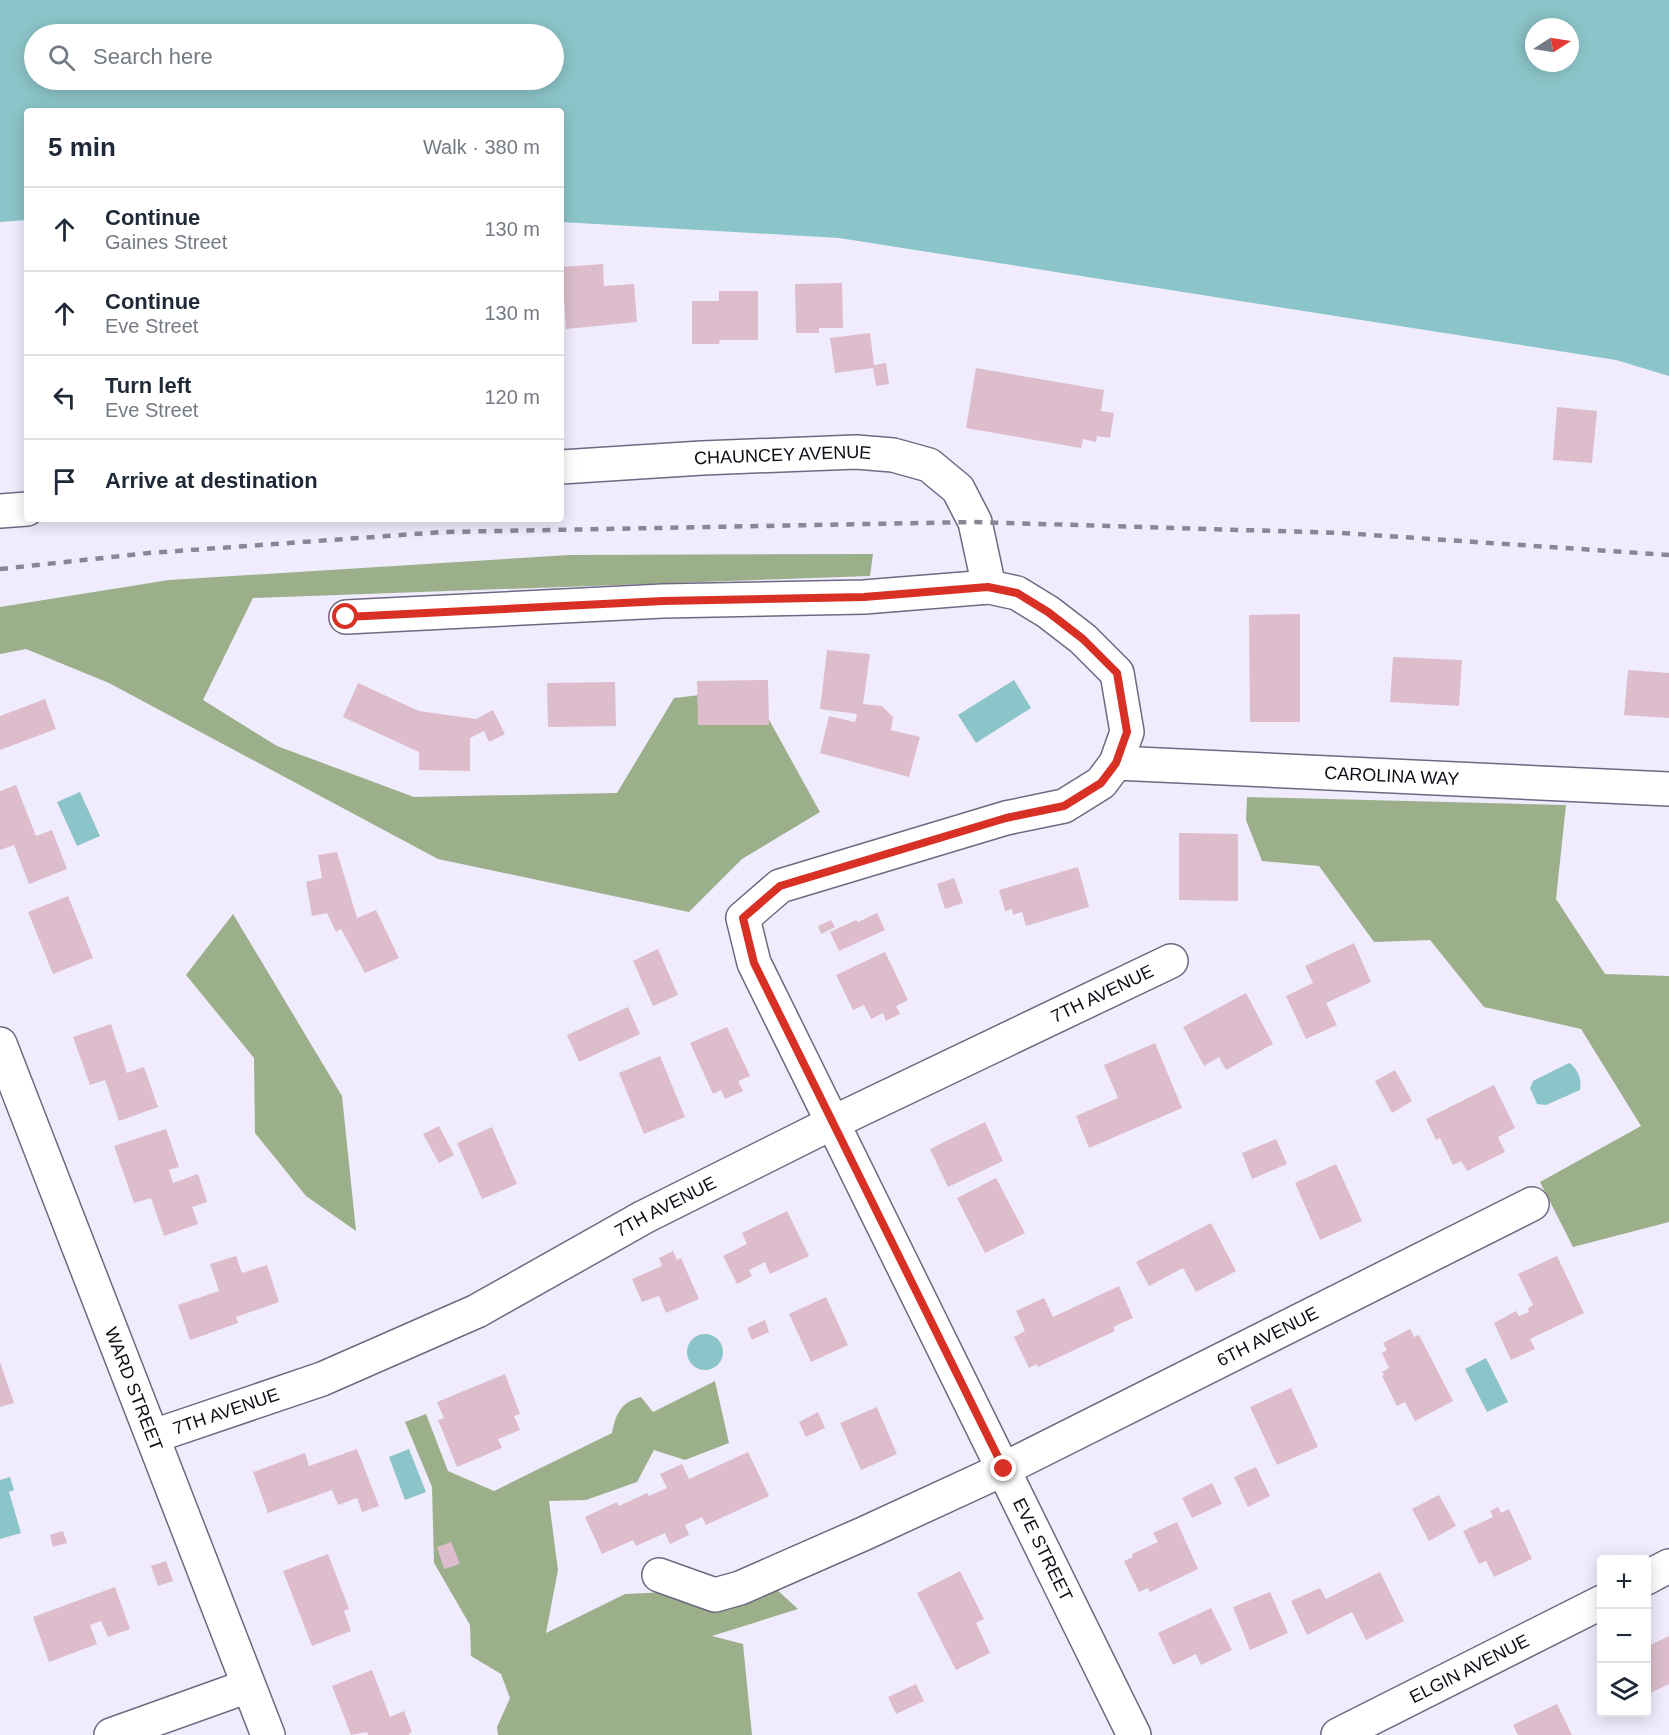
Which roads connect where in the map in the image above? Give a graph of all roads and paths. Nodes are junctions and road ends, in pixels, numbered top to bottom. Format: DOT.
graph roads {
  1 [pos="564,467"];
  2 [pos="24,509"];
  3 [pos="0,511"];
  4 [pos="988,587"];
  5 [pos="346,617"];
  6 [pos="1116,763"];
  7 [pos="1669,789"];
  8 [pos="1171,961"];
  9 [pos="0,1044"];
  10 [pos="832,1123"];
  11 [pos="1532,1204"];
  12 [pos="153,1436"];
  13 [pos="1004,1469"];
  14 [pos="1669,1566"];
  15 [pos="659,1575"];
  16 [pos="1651,1576"];
  17 [pos="1597,1605"];
  18 [pos="248,1686"];
  19 [pos="111,1735"];
  20 [pos="268,1735"];
  21 [pos="1134,1735"];
  22 [pos="1338,1735"];
  1 -- 4 [label="street, CHAUNCEY AVENUE"];
  2 -- 3 [label="street"];
  4 -- 5 [label="street, EVE STREET"];
  4 -- 6 [label="street, EVE STREET"];
  6 -- 7 [label="street, CAROLINA WAY"];
  6 -- 10 [label="street, EVE STREET"];
  8 -- 10 [label="street, 7TH AVENUE"];
  9 -- 12 [label="street, WARD STREET"];
  10 -- 12 [label="street, 7TH AVENUE"];
  10 -- 13 [label="street, EVE STREET"];
  11 -- 13 [label="street, 6TH AVENUE"];
  12 -- 18 [label="street, WARD STREET"];
  13 -- 15 [label="street, 6TH AVENUE"];
  13 -- 21 [label="street, EVE STREET"];
  14 -- 16 [label="street"];
  17 -- 22 [label="street, ELGIN AVENUE"];
  18 -- 19 [label="street"];
  18 -- 20 [label="street, WARD STREET"];
}
